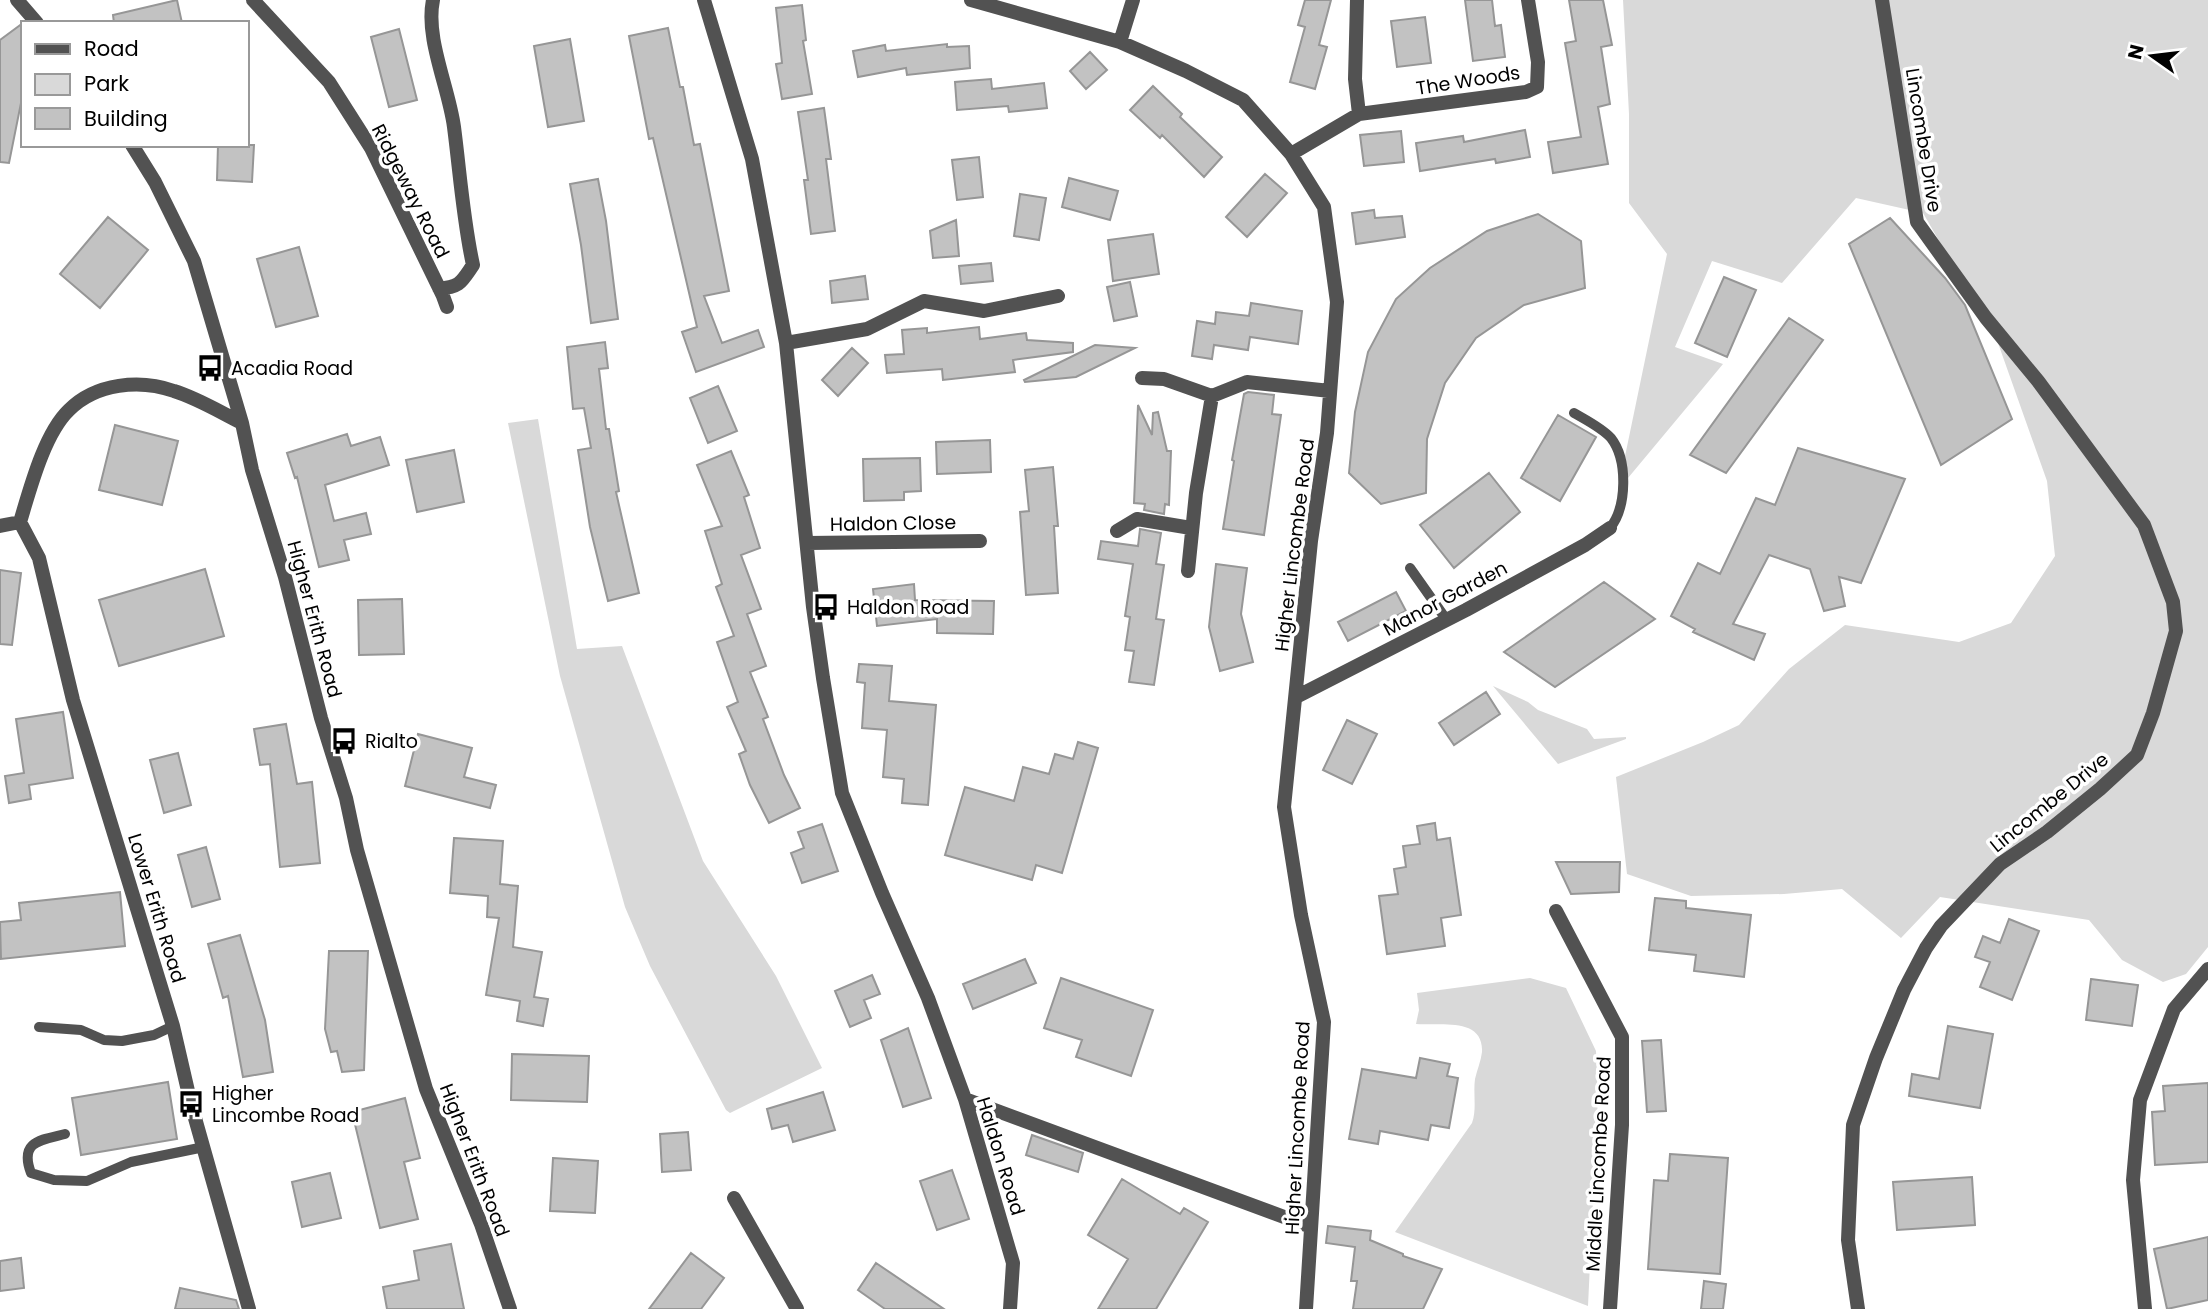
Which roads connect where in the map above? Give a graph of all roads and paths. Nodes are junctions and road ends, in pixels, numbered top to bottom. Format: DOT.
graph roads {
  1 [pos="17,0"];
  2 [pos="253,0"];
  3 [pos="433,0"];
  4 [pos="704,0"];
  5 [pos="971,0"];
  6 [pos="1133,0"];
  7 [pos="1357,0"];
  8 [pos="1528,0"];
  9 [pos="1882,0"];
  10 [pos="35,21"];
  11 [pos="1120,42"];
  12 [pos="1359,114"];
  13 [pos="133,147"];
  14 [pos="1291,154"];
  15 [pos="439,288"];
  16 [pos="1058,296"];
  17 [pos="447,307"];
  18 [pos="786,343"];
  19 [pos="1142,378"];
  20 [pos="1331,391"];
  21 [pos="1212,396"];
  22 [pos="1574,413"];
  23 [pos="242,423"];
  24 [pos="20,522"];
  25 [pos="0,526"];
  26 [pos="1191,528"];
  27 [pos="1610,528"];
  28 [pos="1118,531"];
  29 [pos="980,541"];
  30 [pos="807,543"];
  31 [pos="1410,568"];
  32 [pos="1188,571"];
  33 [pos="1446,620"];
  34 [pos="1296,697"];
  35 [pos="1556,911"];
  36 [pos="2208,969"];
  37 [pos="173,1026"];
  38 [pos="39,1027"];
  39 [pos="965,1099"];
  40 [pos="65,1134"];
  41 [pos="204,1147"];
  42 [pos="734,1198"];
  43 [pos="1311,1227"];
  44 [pos="249,1309"];
  45 [pos="510,1309"];
  46 [pos="797,1309"];
  47 [pos="1010,1309"];
  48 [pos="1306,1309"];
  49 [pos="1610,1309"];
  50 [pos="1858,1309"];
  51 [pos="2145,1309"];
  1 -- 10 [label="street"];
  2 -- 15 [label="street, Ridgeway Road"];
  3 -- 15 [label="street"];
  4 -- 18 [label="street, Haldon Road"];
  5 -- 11 [label="street, Higher Lincombe Road"];
  6 -- 11 [label="street"];
  7 -- 12 [label="street"];
  8 -- 12 [label="street, The Woods"];
  9 -- 50 [label="street, Lincombe Drive"];
  11 -- 14 [label="street, Higher Lincombe Road"];
  12 -- 14 [label="street, The Woods"];
  13 -- 23 [label="street, Higher Erith Road"];
  14 -- 20 [label="street, Higher Lincombe Road"];
  15 -- 17 [label="street, Ridgeway Road"];
  16 -- 18 [label="street"];
  18 -- 30 [label="street, Haldon Road"];
  19 -- 21 [label="street"];
  20 -- 21 [label="street"];
  20 -- 34 [label="street, Higher Lincombe Road"];
  21 -- 26 [label="street"];
  22 -- 27 [label="lane"];
  23 -- 24 [label="street"];
  23 -- 45 [label="street, Higher Erith Road"];
  24 -- 25 [label="street"];
  24 -- 37 [label="street, Lower Erith Road"];
  26 -- 28 [label="street"];
  26 -- 32 [label="street"];
  27 -- 33 [label="street, Manor Garden"];
  29 -- 30 [label="street, Haldon Close"];
  30 -- 39 [label="street, Haldon Road"];
  31 -- 33 [label="lane"];
  33 -- 34 [label="street, Manor Garden"];
  34 -- 43 [label="street, Higher Lincombe Road"];
  35 -- 49 [label="street, Middle Lincombe Road"];
  36 -- 51 [label="street"];
  37 -- 38 [label="lane"];
  37 -- 41 [label="street, Lower Erith Road"];
  39 -- 43 [label="street"];
  39 -- 47 [label="street, Haldon Road"];
  40 -- 41 [label="lane"];
  41 -- 44 [label="street, Lower Erith Road"];
  42 -- 46 [label="street"];
  43 -- 48 [label="street, Higher Lincombe Road"];
}
